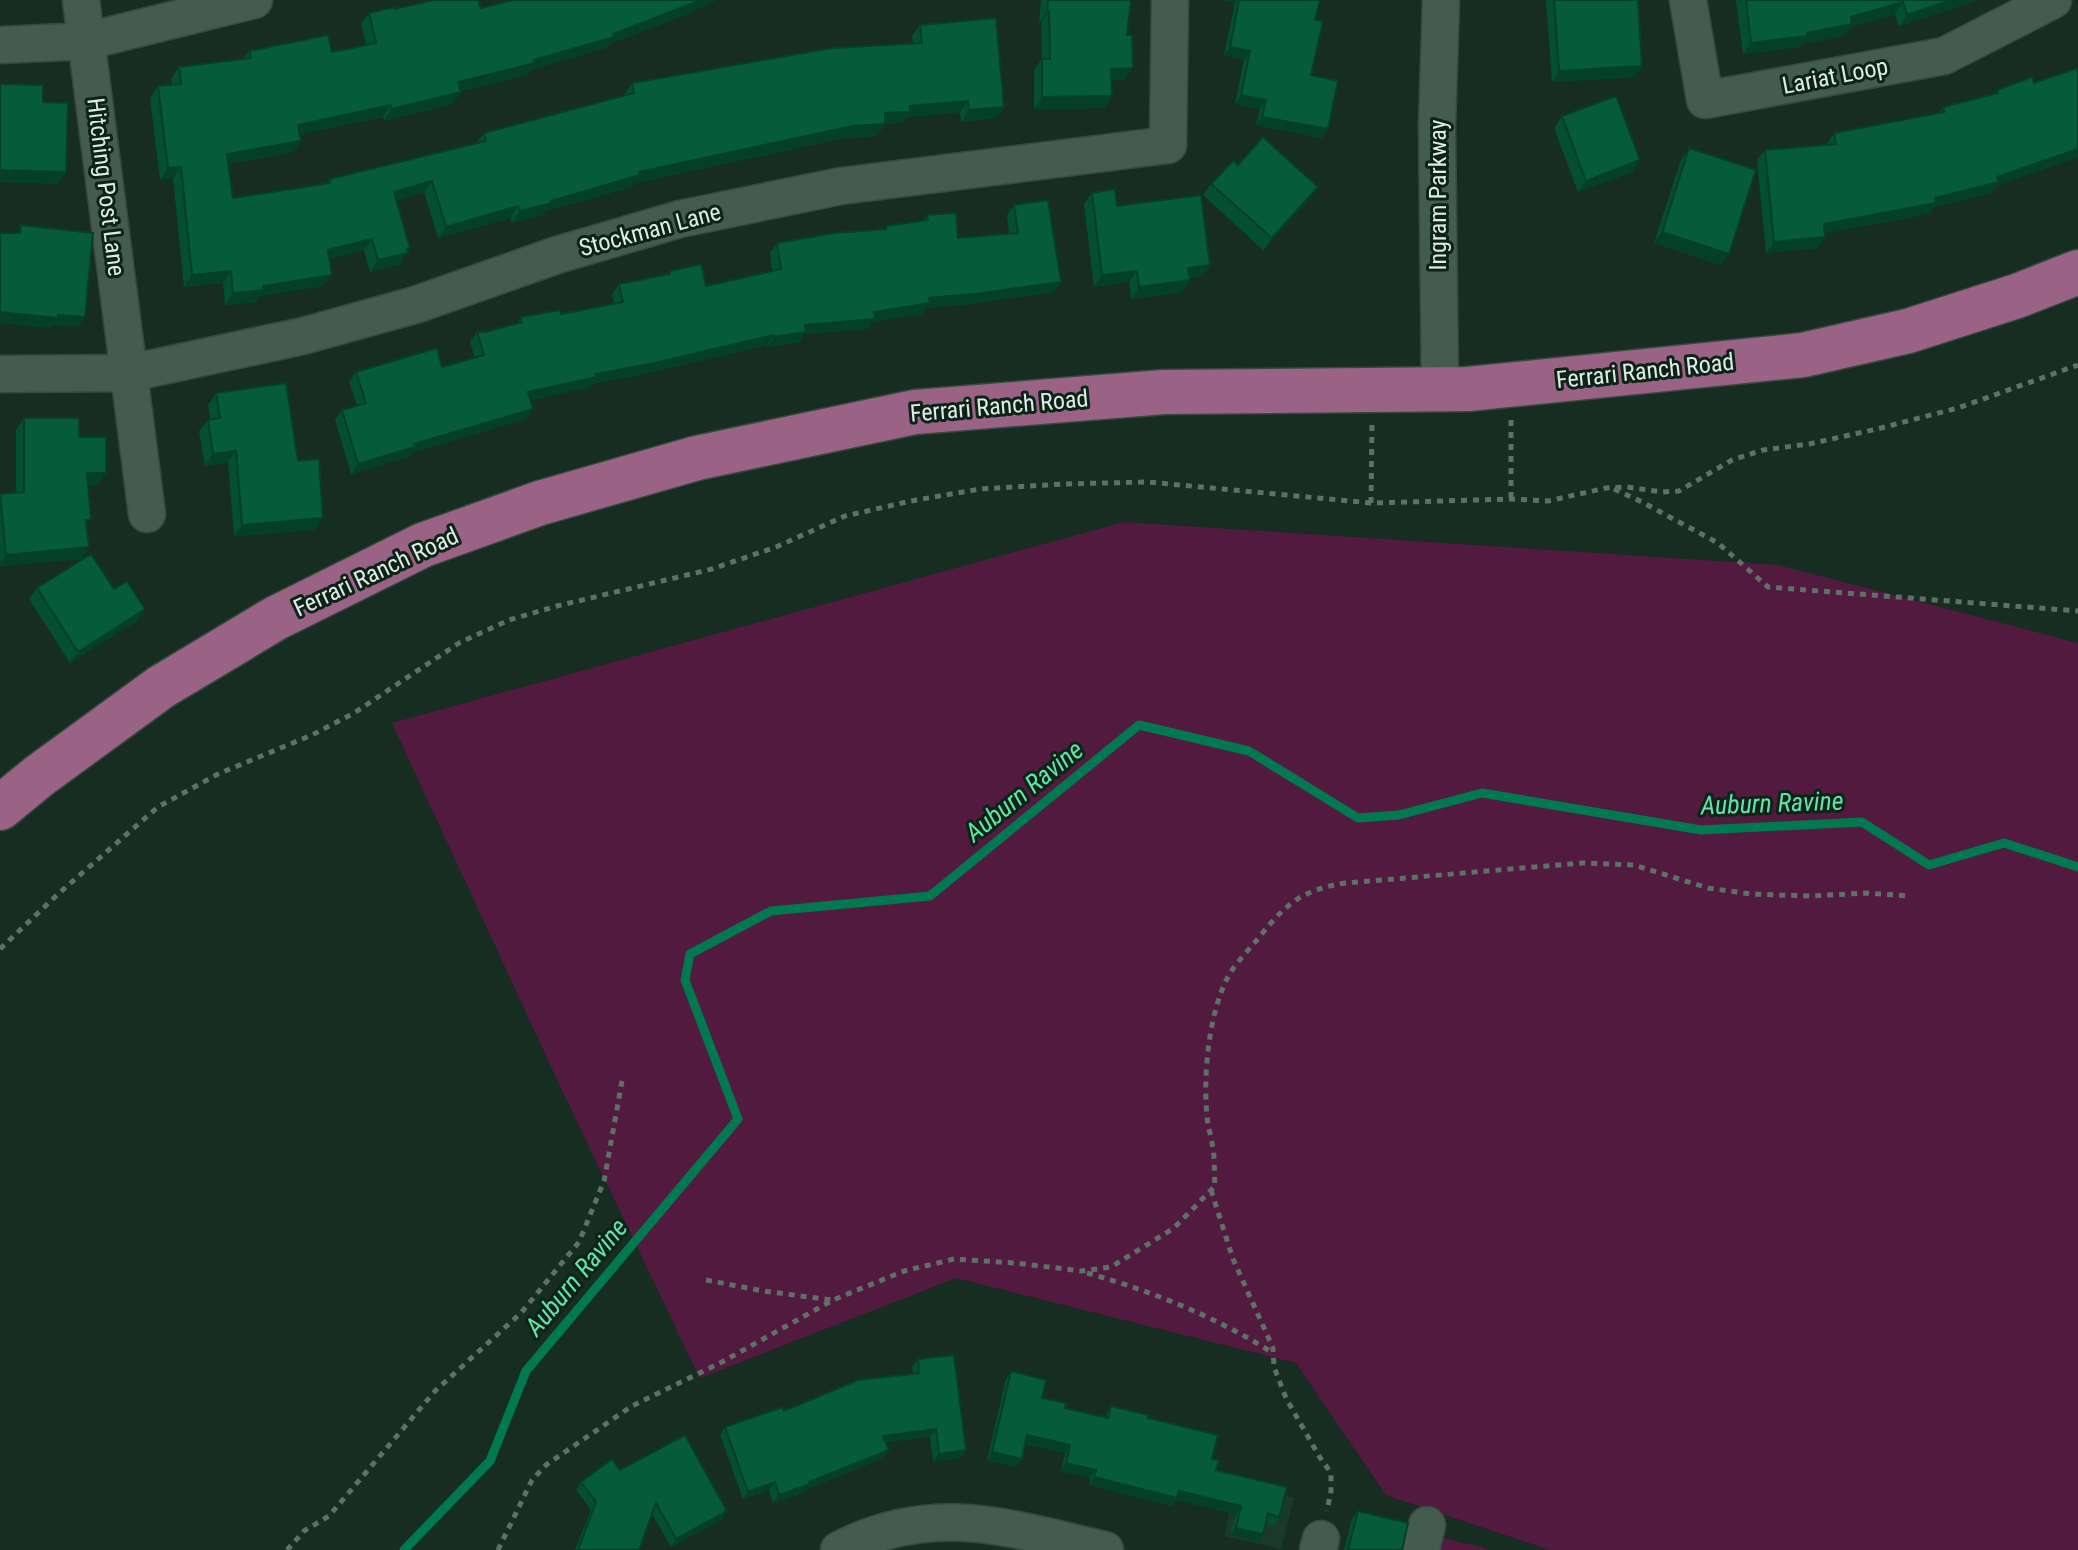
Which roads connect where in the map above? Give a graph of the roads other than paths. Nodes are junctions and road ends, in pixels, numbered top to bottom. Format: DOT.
graph roads {
  1 [pos="81,0"];
  2 [pos="254,0"];
  3 [pos="1170,0"];
  4 [pos="1441,0"];
  5 [pos="1688,0"];
  6 [pos="2053,0"];
  7 [pos="87,41"];
  8 [pos="0,45"];
  9 [pos="2078,272"];
  10 [pos="130,373"];
  11 [pos="0,374"];
  12 [pos="1440,389"];
  13 [pos="147,514"];
  14 [pos="0,808"];
  15 [pos="1013,1540"];
  16 [pos="839,1550"];
  17 [pos="1105,1550"];
  1 -- 7 [label="street, Hitching Post Lane"];
  2 -- 7 [label="street"];
  3 -- 10 [label="street, Stockman Lane"];
  4 -- 12 [label="street, Ingram Parkway"];
  5 -- 6 [label="street, Lariat Loop"];
  7 -- 8 [label="street"];
  7 -- 10 [label="street, Hitching Post Lane"];
  9 -- 12 [label="main road, Ferrari Ranch Road"];
  10 -- 11 [label="street, Stockman Lane"];
  10 -- 13 [label="street, Hitching Post Lane"];
  12 -- 14 [label="main road, Ferrari Ranch Road"];
  15 -- 16 [label="street"];
  15 -- 17 [label="street"];
}
